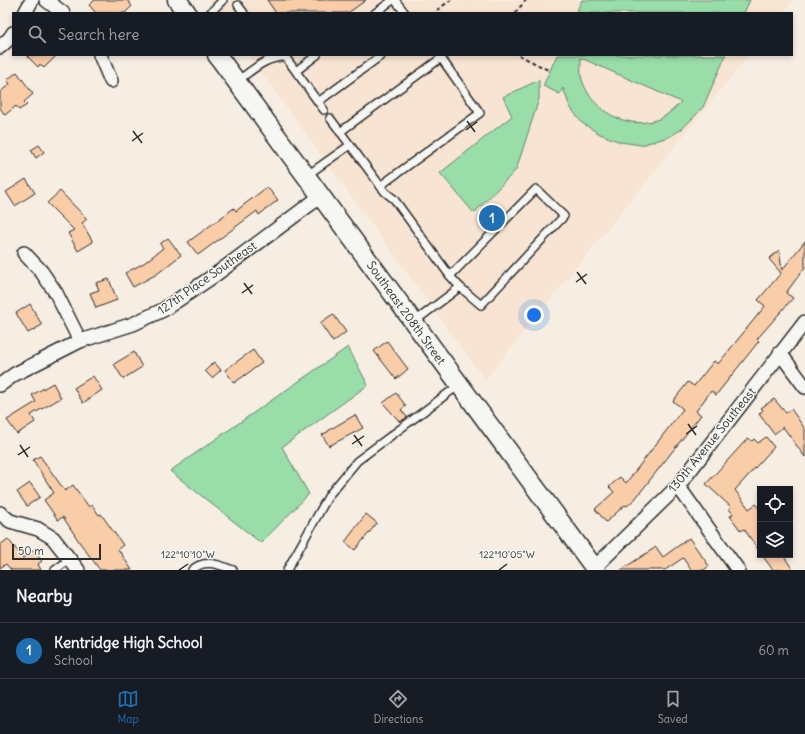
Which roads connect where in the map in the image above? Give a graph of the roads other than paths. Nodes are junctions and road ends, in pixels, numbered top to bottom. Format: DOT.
graph roads {
  1 [pos="32,0"];
  2 [pos="46,0"];
  3 [pos="177,0"];
  4 [pos="223,0"];
  5 [pos="394,0"];
  6 [pos="238,5"];
  7 [pos="26,12"];
  8 [pos="62,12"];
  9 [pos="186,12"];
  10 [pos="211,12"];
  11 [pos="243,12"];
  12 [pos="377,12"];
  13 [pos="404,12"];
  14 [pos="12,35"];
  15 [pos="0,47"];
  16 [pos="100,56"];
  17 [pos="218,56"];
  18 [pos="284,56"];
  19 [pos="316,56"];
  20 [pos="381,56"];
  21 [pos="296,71"];
  22 [pos="111,81"];
  23 [pos="237,81"];
  24 [pos="318,102"];
  25 [pos="324,110"];
  26 [pos="330,118"];
  27 [pos="340,132"];
  28 [pos="350,144"];
  29 [pos="306,176"];
  30 [pos="380,186"];
  31 [pos="321,196"];
  32 [pos="24,252"];
  33 [pos="450,276"];
  34 [pos="460,287"];
  35 [pos="413,322"];
  36 [pos="805,322"];
  37 [pos="80,340"];
  38 [pos="780,353"];
  39 [pos="0,385"];
  40 [pos="460,385"];
  41 [pos="805,387"];
  42 [pos="678,486"];
  43 [pos="0,513"];
  44 [pos="70,559"];
  45 [pos="595,569"];
  46 [pos="55,570"];
  47 [pos="78,570"];
  48 [pos="192,570"];
  49 [pos="233,570"];
  50 [pos="287,570"];
  51 [pos="738,570"];
  1 -- 7 [label="street"];
  2 -- 8 [label="street"];
  3 -- 9 [label="main road"];
  4 -- 10 [label="lane"];
  5 -- 12 [label="lane"];
  5 -- 13 [label="lane"];
  6 -- 11 [label="lane"];
  14 -- 15 [label="street"];
  16 -- 22 [label="street"];
  17 -- 23 [label="main road, Southeast 208th Street"];
  18 -- 21 [label="lane"];
  18 -- 23 [label="lane"];
  19 -- 21 [label="lane"];
  20 -- 24 [label="lane"];
  21 -- 24 [label="lane"];
  23 -- 29 [label="main road, Southeast 208th Street"];
  24 -- 25 [label="lane"];
  26 -- 27 [label="lane"];
  27 -- 28 [label="lane"];
  27 -- 30 [label="lane"];
  28 -- 29 [label="lane"];
  28 -- 30 [label="lane"];
  29 -- 31 [label="main road, Southeast 208th Street"];
  30 -- 33 [label="lane"];
  31 -- 35 [label="main road, Southeast 208th Street"];
  31 -- 37 [label="street, 127th Place Southeast"];
  32 -- 37 [label="street"];
  33 -- 34 [label="lane"];
  33 -- 34 [label="lane"];
  34 -- 35 [label="lane"];
  35 -- 40 [label="main road, Southeast 208th Street"];
  36 -- 38 [label="street, 130th Avenue Southeast"];
  37 -- 39 [label="street, 127th Place Southeast"];
  38 -- 41 [label="street"];
  38 -- 42 [label="street, 130th Avenue Southeast"];
  40 -- 45 [label="main road, Southeast 208th Street"];
  40 -- 50 [label="lane"];
  42 -- 45 [label="street, 130th Avenue Southeast"];
  42 -- 51 [label="street"];
  43 -- 44 [label="street"];
  44 -- 46 [label="lane"];
  44 -- 47 [label="street"];
  48 -- 49 [label="lane"];
}
